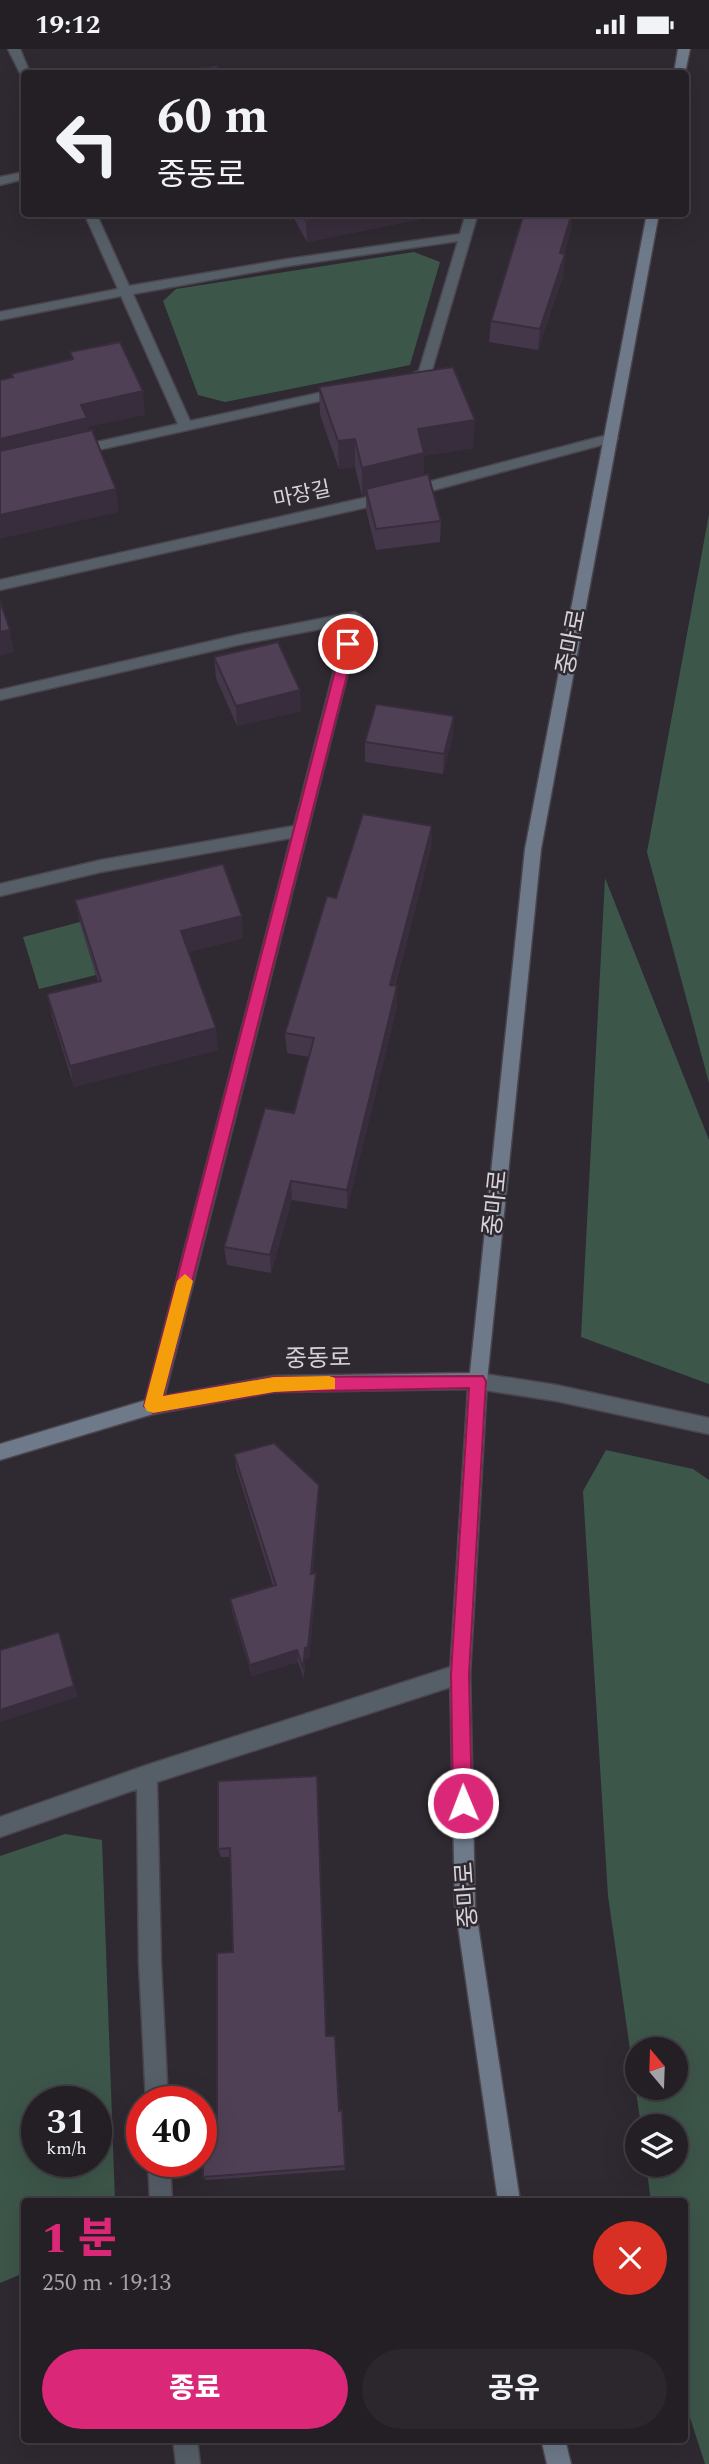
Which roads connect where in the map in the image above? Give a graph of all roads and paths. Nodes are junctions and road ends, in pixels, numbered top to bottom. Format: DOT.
graph roads {
  1 [pos="14,49"];
  2 [pos="684,49"];
  3 [pos="24,70"];
  4 [pos="680,70"];
  5 [pos="21,177"];
  6 [pos="0,181"];
  7 [pos="92,217"];
  8 [pos="470,217"];
  9 [pos="652,217"];
  10 [pos="463,237"];
  11 [pos="125,290"];
  12 [pos="0,316"];
  13 [pos="398,380"];
  14 [pos="358,389"];
  15 [pos="186,426"];
  16 [pos="611,438"];
  17 [pos="66,453"];
  18 [pos="0,585"];
  19 [pos="0,695"];
  20 [pos="300,831"];
  21 [pos="0,890"];
  22 [pos="478,1381"];
  23 [pos="153,1406"];
  24 [pos="709,1426"];
  25 [pos="0,1452"];
  26 [pos="460,1674"];
  27 [pos="147,1775"];
  28 [pos="0,1827"];
  29 [pos="155,2086"];
  30 [pos="160,2177"];
  31 [pos="162,2198"];
  32 [pos="509,2198"];
  33 [pos="185,2443"];
  34 [pos="554,2443"];
  35 [pos="188,2464"];
  36 [pos="559,2464"];
  1 -- 3 [label="street"];
  2 -- 4 [label="street"];
  5 -- 6 [label="street"];
  7 -- 11 [label="street"];
  8 -- 10 [label="street"];
  9 -- 16 [label="street, 중마로"];
  10 -- 11 [label="street"];
  10 -- 13 [label="street"];
  11 -- 12 [label="street"];
  11 -- 15 [label="street"];
  14 -- 15 [label="street"];
  15 -- 17 [label="street"];
  16 -- 18 [label="street, 마장길"];
  16 -- 22 [label="street, 중마로"];
  19 -- 20 [label="street"];
  20 -- 21 [label="street"];
  20 -- 23 [label="street"];
  22 -- 23 [label="street, 중동로"];
  22 -- 24 [label="street"];
  22 -- 26 [label="street, 중마로"];
  23 -- 25 [label="street, 중동로"];
  26 -- 27 [label="street"];
  26 -- 32 [label="street, 중마로"];
  27 -- 28 [label="street"];
  27 -- 29 [label="street"];
  30 -- 31 [label="street"];
  33 -- 35 [label="street"];
  34 -- 36 [label="street"];
}
